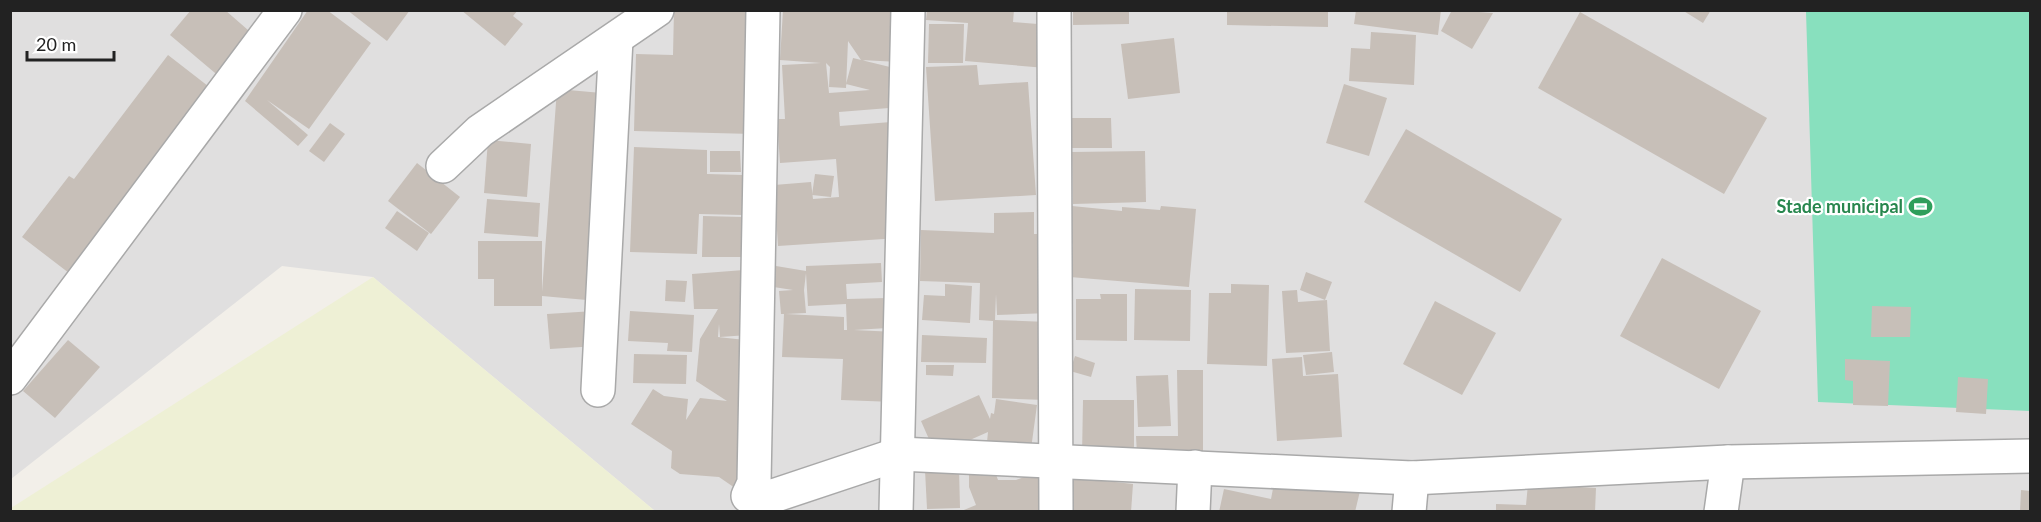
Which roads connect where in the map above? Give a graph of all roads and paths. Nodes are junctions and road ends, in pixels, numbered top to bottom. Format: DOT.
graph roads {
  1 [pos="285,10"];
  2 [pos="657,10"];
  3 [pos="763,10"];
  4 [pos="908,10"];
  5 [pos="1054,10"];
  6 [pos="616,39"];
  7 [pos="443,166"];
  8 [pos="10,378"];
  9 [pos="598,390"];
  10 [pos="899,454"];
  11 [pos="2031,456"];
  12 [pos="1728,462"];
  13 [pos="1058,464"];
  14 [pos="1195,467"];
  15 [pos="1412,478"];
  16 [pos="896,512"];
  17 [pos="1056,512"];
  18 [pos="1193,512"];
  19 [pos="1409,512"];
  20 [pos="1720,512"];
  1 -- 8 [label="street"];
  2 -- 6 [label="street"];
  3 -- 10 [label="street"];
  4 -- 10 [label="street"];
  5 -- 13 [label="street"];
  6 -- 7 [label="street"];
  6 -- 9 [label="street"];
  10 -- 13 [label="street"];
  10 -- 16 [label="street"];
  11 -- 12 [label="street"];
  12 -- 15 [label="street"];
  12 -- 20 [label="street"];
  13 -- 14 [label="street"];
  13 -- 17 [label="street"];
  14 -- 15 [label="street"];
  14 -- 18 [label="street"];
  15 -- 19 [label="street"];
}
